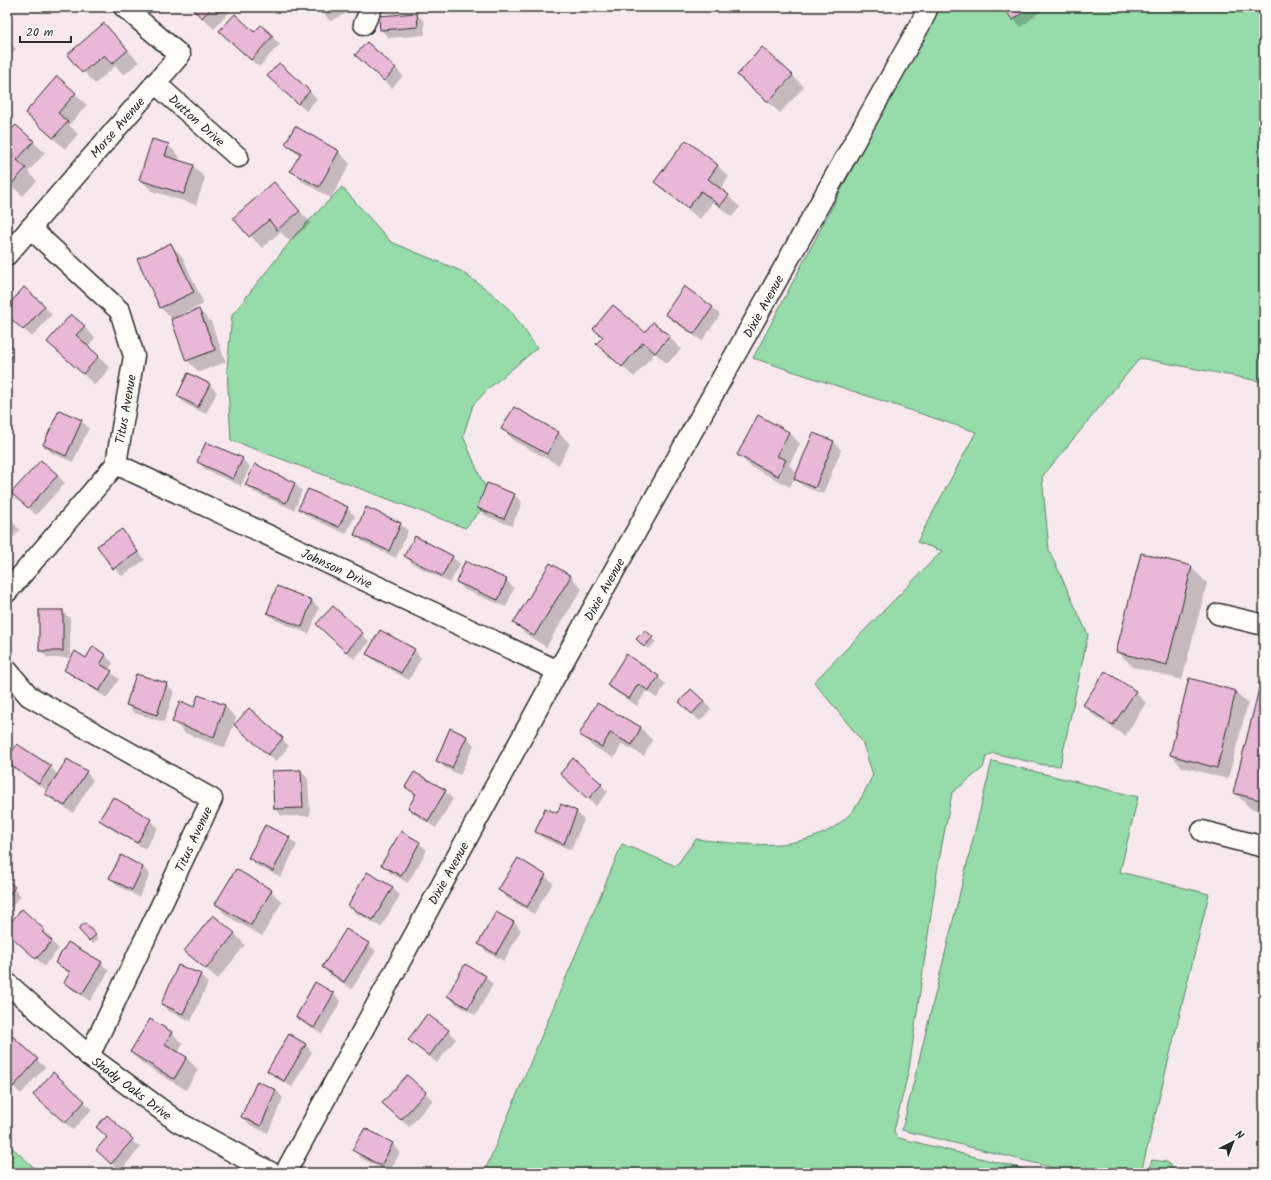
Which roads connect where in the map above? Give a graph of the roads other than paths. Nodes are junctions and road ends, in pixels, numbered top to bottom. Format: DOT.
graph roads {
  1 [pos="124,7"];
  2 [pos="928,7"];
  3 [pos="155,83"];
  4 [pos="238,157"];
  5 [pos="30,228"];
  6 [pos="7,255"];
  7 [pos="116,464"];
  8 [pos="7,592"];
  9 [pos="1218,614"];
  10 [pos="1264,625"];
  11 [pos="7,670"];
  12 [pos="558,671"];
  13 [pos="1202,831"];
  14 [pos="1264,847"];
  15 [pos="7,983"];
  16 [pos="89,1056"];
  17 [pos="272,1173"];
  18 [pos="285,1173"];
  1 -- 3 [label="street, Morse Avenue"];
  2 -- 12 [label="street, Dixie Avenue"];
  3 -- 4 [label="street, Dutton Drive"];
  3 -- 5 [label="street, Morse Avenue"];
  5 -- 6 [label="street, Morse Avenue"];
  5 -- 7 [label="street, Titus Avenue"];
  7 -- 8 [label="street"];
  7 -- 12 [label="street, Johnson Drive"];
  9 -- 10 [label="street"];
  11 -- 16 [label="street, Titus Avenue"];
  12 -- 18 [label="street, Dixie Avenue"];
  13 -- 14 [label="street"];
  15 -- 16 [label="street, Shady Oaks Drive"];
  16 -- 17 [label="street, Shady Oaks Drive"];
}
